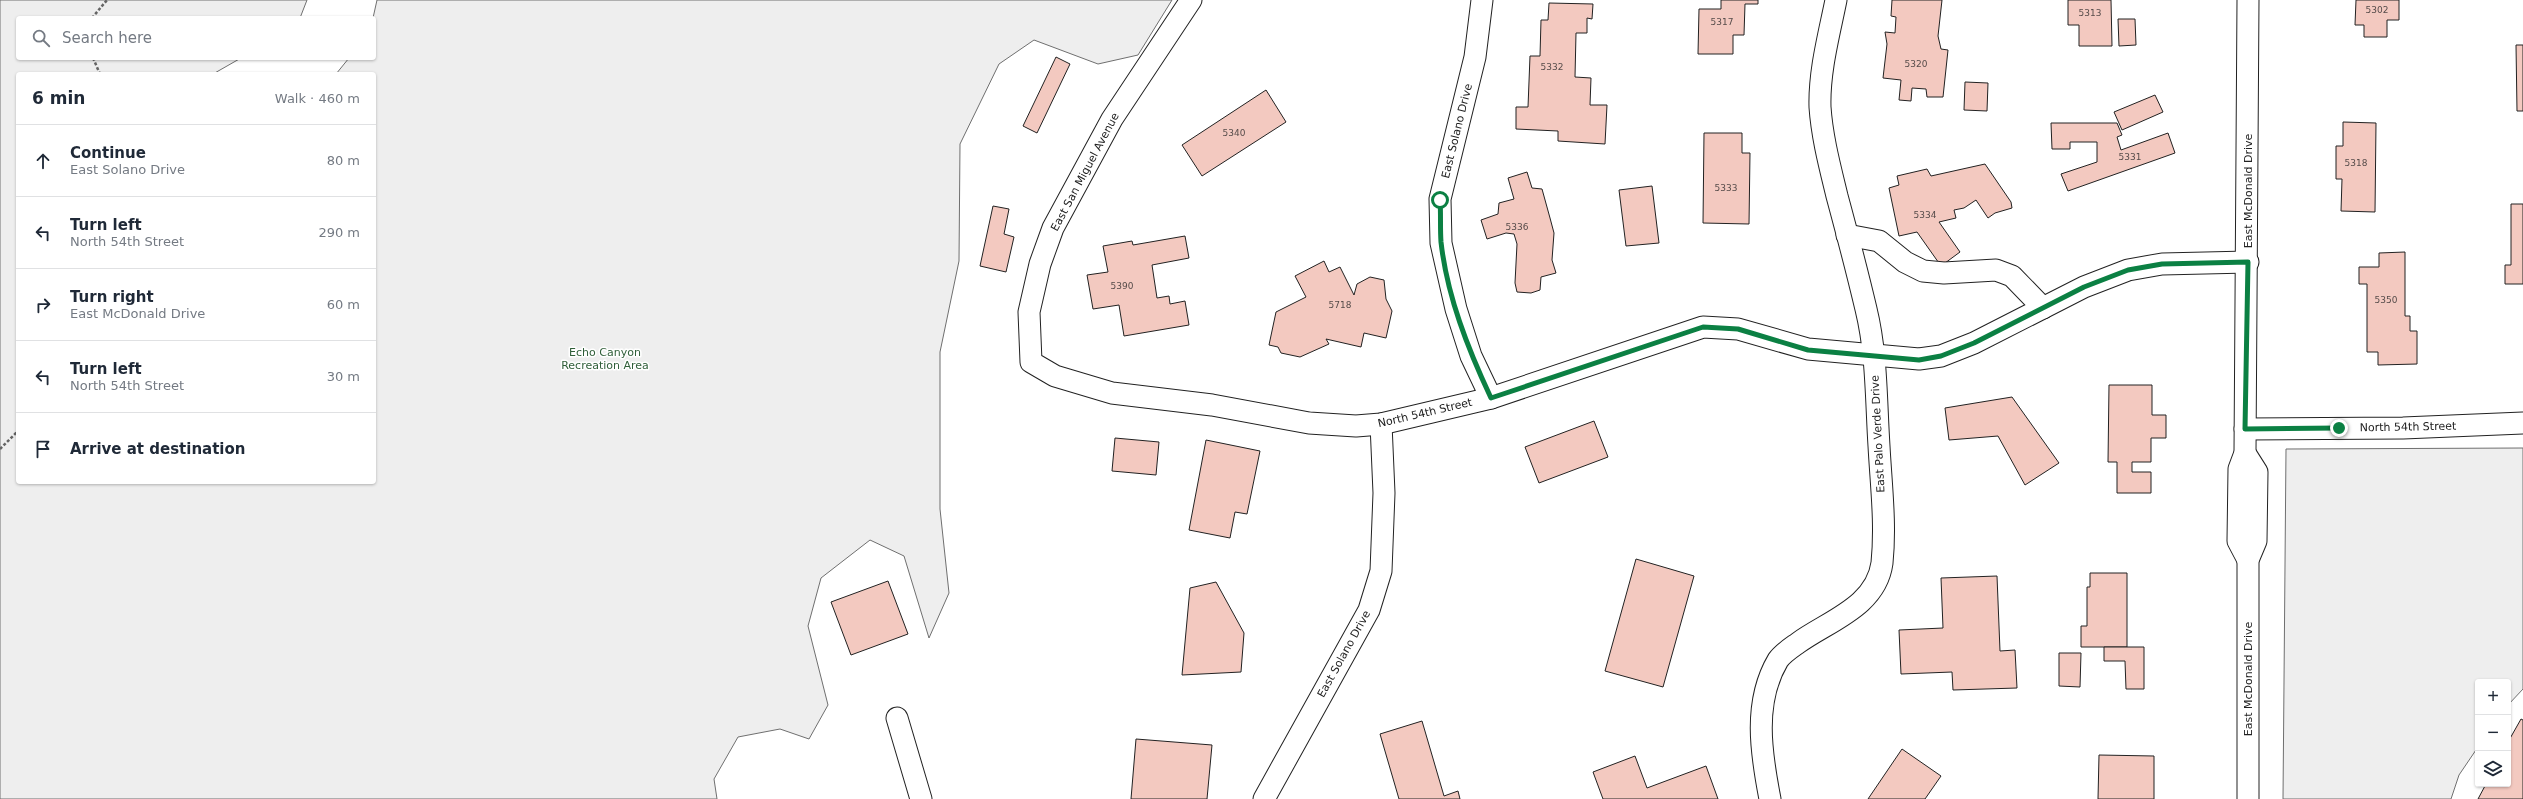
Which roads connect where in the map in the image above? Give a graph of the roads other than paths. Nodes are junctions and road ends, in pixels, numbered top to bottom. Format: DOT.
graph roads {
  1 [pos="1191,0"];
  2 [pos="1482,0"];
  3 [pos="1836,0"];
  4 [pos="2248,0"];
  5 [pos="1847,235"];
  6 [pos="2248,262"];
  7 [pos="2043,308"];
  8 [pos="1875,357"];
  9 [pos="1031,362"];
  10 [pos="1491,398"];
  11 [pos="2523,423"];
  12 [pos="1381,424"];
  13 [pos="2245,429"];
  14 [pos="897,718"];
  15 [pos="921,799"];
  16 [pos="1264,799"];
  17 [pos="1770,799"];
  18 [pos="2248,799"];
  1 -- 9 [label="street, East San Miguel Avenue"];
  2 -- 10 [label="street, East Solano Drive"];
  3 -- 5 [label="street, East Palo Verde Drive"];
  4 -- 6 [label="street, East McDonald Drive"];
  5 -- 7 [label="street"];
  5 -- 8 [label="street, East Palo Verde Drive"];
  6 -- 7 [label="street, North 54th Street"];
  6 -- 13 [label="street, East McDonald Drive"];
  7 -- 8 [label="street, North 54th Street"];
  8 -- 10 [label="street, North 54th Street"];
  8 -- 17 [label="street, East Palo Verde Drive"];
  9 -- 12 [label="street, North 54th Street"];
  10 -- 12 [label="street, North 54th Street"];
  11 -- 13 [label="street, North 54th Street"];
  12 -- 16 [label="street, East Solano Drive"];
  13 -- 18 [label="street, East McDonald Drive"];
  14 -- 15 [label="street"];
}
